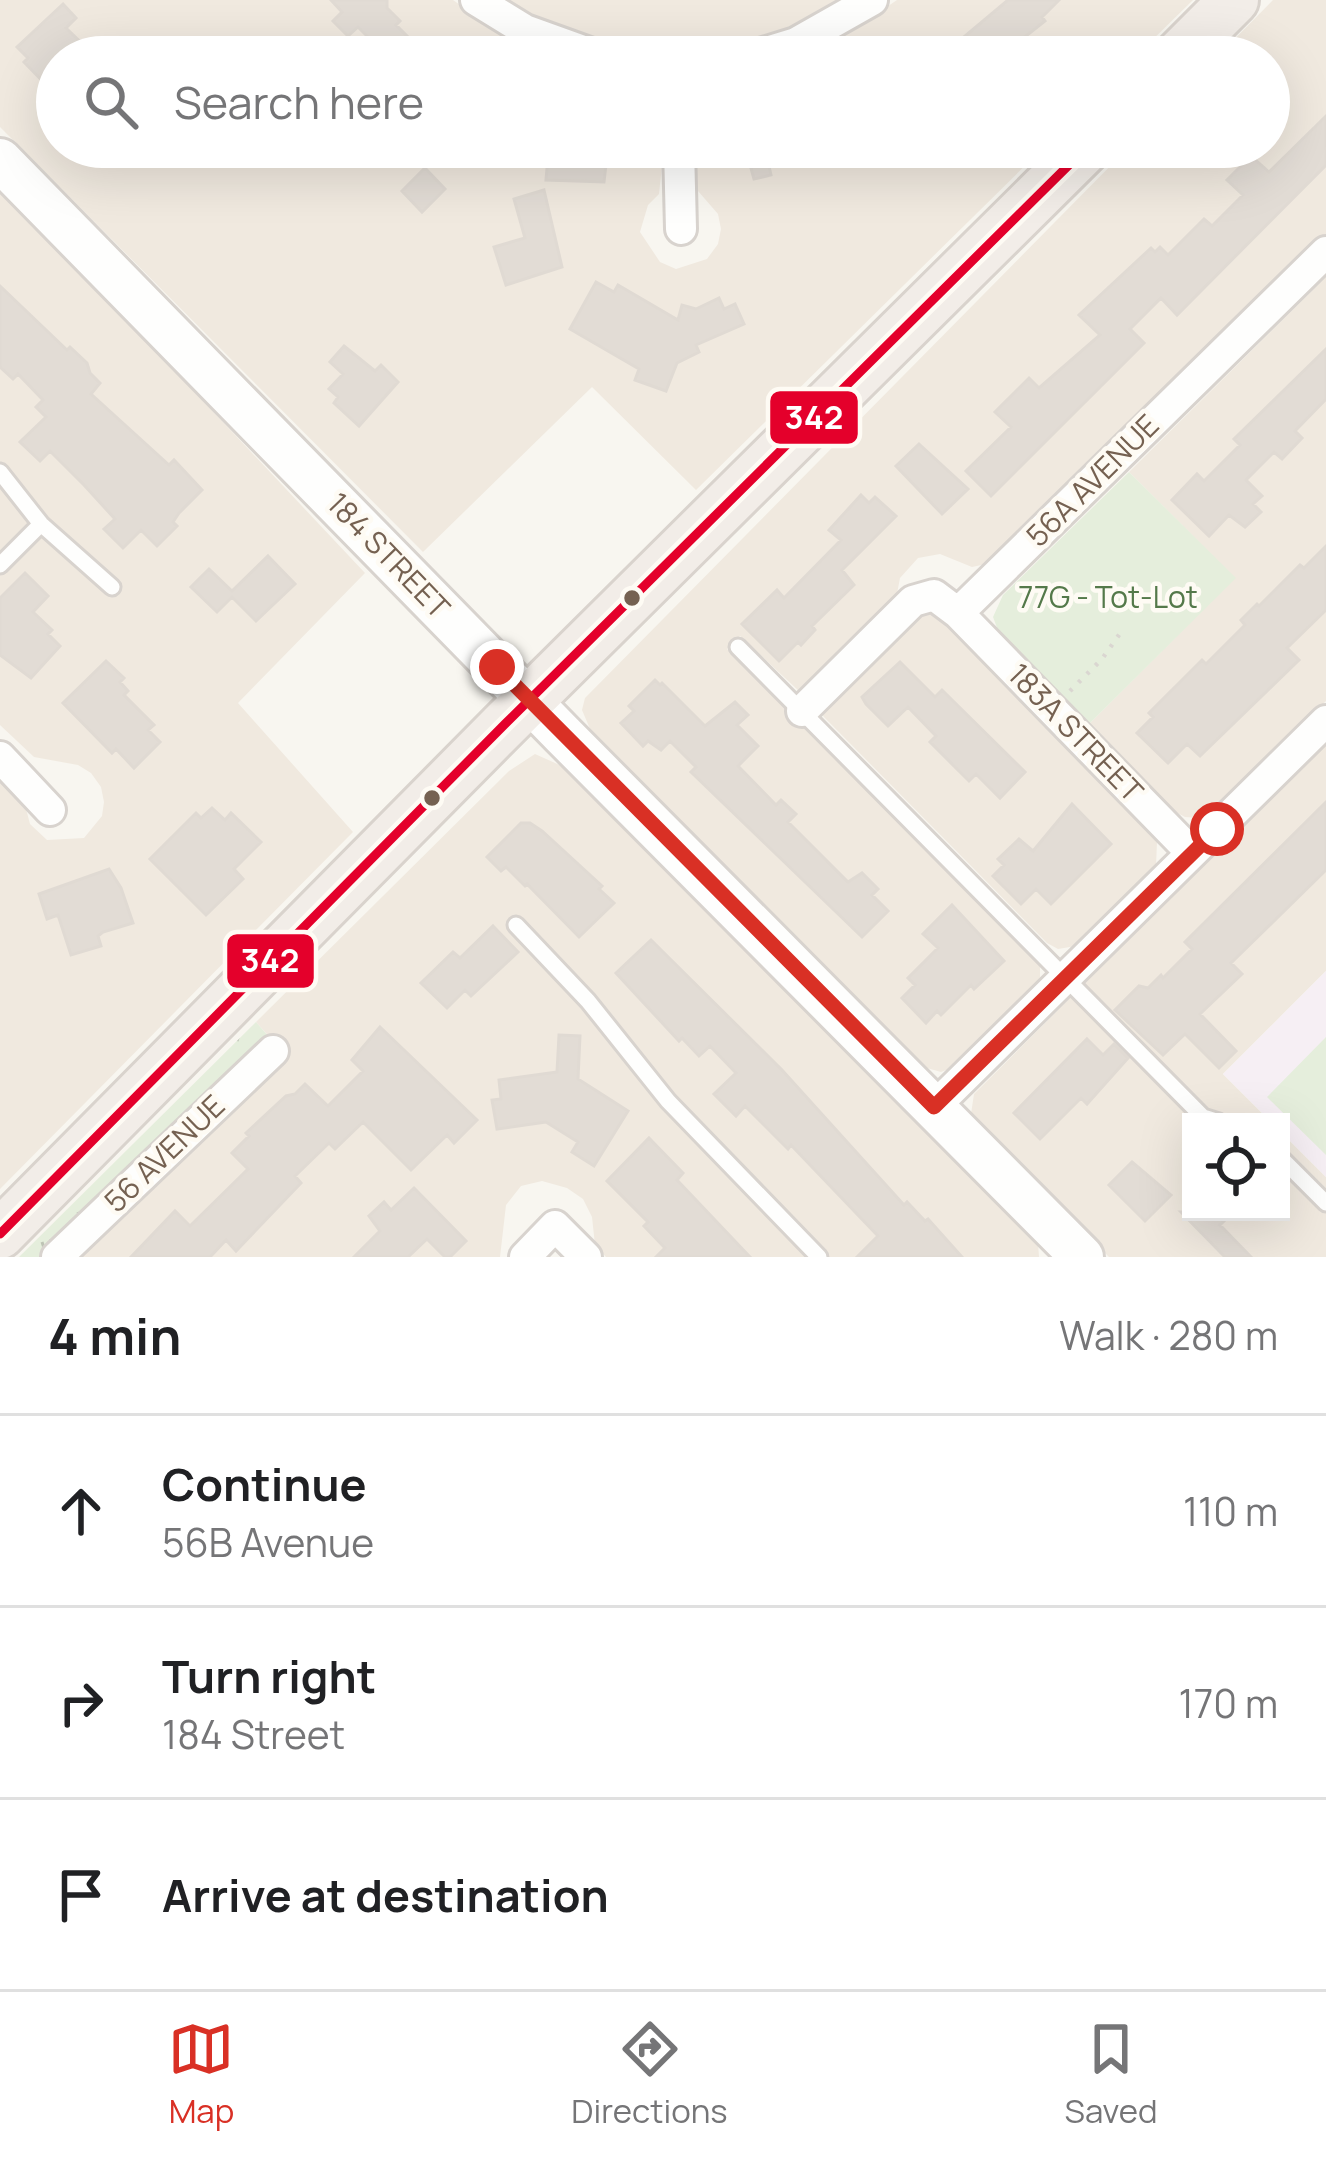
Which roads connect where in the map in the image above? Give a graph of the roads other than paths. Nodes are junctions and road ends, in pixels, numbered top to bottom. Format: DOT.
graph roads {
  1 [pos="476,0"];
  2 [pos="872,0"];
  3 [pos="1234,0"];
  4 [pos="542,36"];
  5 [pos="808,36"];
  6 [pos="1198,36"];
  7 [pos="0,160"];
  8 [pos="680,168"];
  9 [pos="1066,168"];
  10 [pos="681,229"];
  11 [pos="1326,252"];
  12 [pos="0,472"];
  13 [pos="41,524"];
  14 [pos="0,565"];
  15 [pos="112,587"];
  16 [pos="958,614"];
  17 [pos="738,646"];
  18 [pos="530,700"];
  19 [pos="802,711"];
  20 [pos="1326,721"];
  21 [pos="0,757"];
  22 [pos="50,810"];
  23 [pos="1192,854"];
  24 [pos="516,925"];
  25 [pos="1067,978"];
  26 [pos="273,1051"];
  27 [pos="934,1107"];
  28 [pos="1199,1113"];
  29 [pos="1290,1167"];
  30 [pos="1326,1203"];
  31 [pos="0,1234"];
  32 [pos="56,1257"];
  33 [pos="524,1257"];
  34 [pos="586,1257"];
  35 [pos="819,1257"];
  36 [pos="1082,1257"];
  1 -- 4 [label="street"];
  2 -- 5 [label="street"];
  3 -- 6 [label="highway"];
  7 -- 18 [label="main road, 184 STREET"];
  8 -- 10 [label="street"];
  9 -- 18 [label="highway, 56 AVENUE"];
  11 -- 16 [label="street, 56A AVENUE"];
  12 -- 13 [label="lane"];
  13 -- 14 [label="lane"];
  13 -- 15 [label="lane"];
  16 -- 19 [label="street"];
  16 -- 23 [label="street, 183A STREET"];
  17 -- 19 [label="lane"];
  18 -- 27 [label="main road, 184 STREET"];
  18 -- 31 [label="highway, 56 AVENUE"];
  19 -- 25 [label="lane"];
  20 -- 23 [label="street"];
  21 -- 22 [label="street"];
  23 -- 25 [label="street"];
  24 -- 35 [label="lane"];
  25 -- 27 [label="street"];
  25 -- 28 [label="lane"];
  26 -- 32 [label="street, 56 AVENUE"];
  27 -- 36 [label="main road, 184 STREET"];
  29 -- 30 [label="lane"];
  33 -- 34 [label="street"];
}
